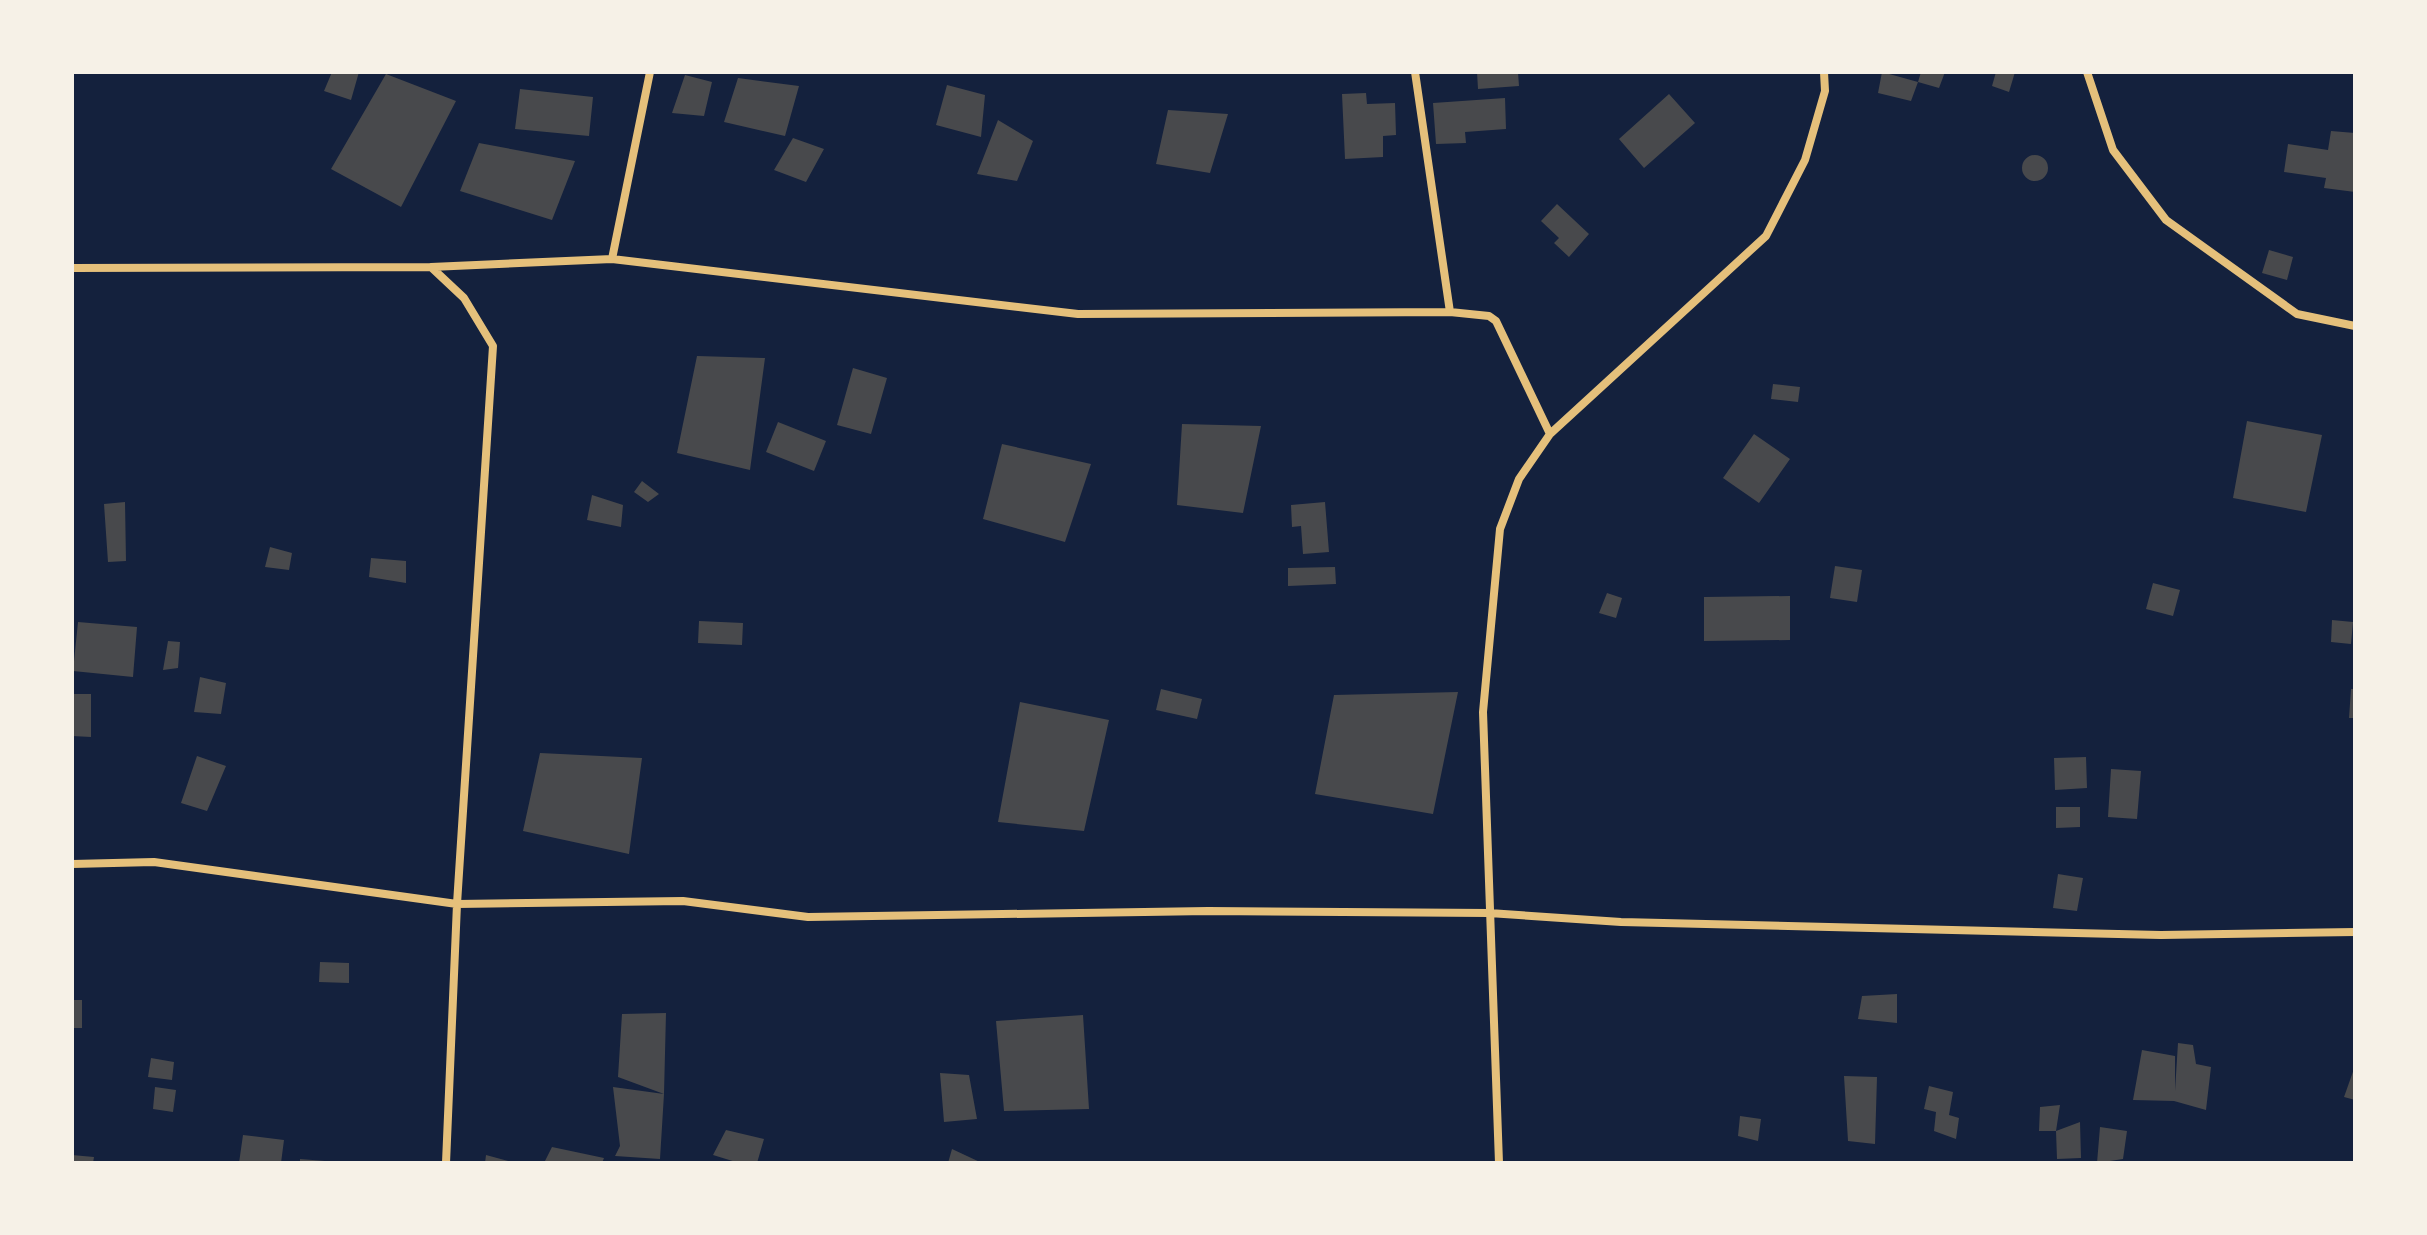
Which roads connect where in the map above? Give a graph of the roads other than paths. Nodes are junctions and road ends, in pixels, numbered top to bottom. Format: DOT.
graph roads {
  1 [pos="650,72"];
  2 [pos="1415,72"];
  3 [pos="1824,72"];
  4 [pos="2087,72"];
  5 [pos="612,259"];
  6 [pos="431,267"];
  7 [pos="72,268"];
  8 [pos="1450,312"];
  9 [pos="2355,326"];
  10 [pos="1550,434"];
  11 [pos="72,864"];
  12 [pos="457,904"];
  13 [pos="1489,913"];
  14 [pos="2355,932"];
  15 [pos="446,1163"];
  16 [pos="1499,1163"];
  1 -- 5 [label="street"];
  2 -- 8 [label="street"];
  3 -- 10 [label="street"];
  4 -- 9 [label="street"];
  5 -- 6 [label="street"];
  5 -- 8 [label="street"];
  6 -- 7 [label="street"];
  6 -- 12 [label="street"];
  8 -- 10 [label="street"];
  10 -- 13 [label="street"];
  11 -- 12 [label="street"];
  12 -- 13 [label="street"];
  12 -- 15 [label="street"];
  13 -- 14 [label="street"];
  13 -- 16 [label="street"];
}
